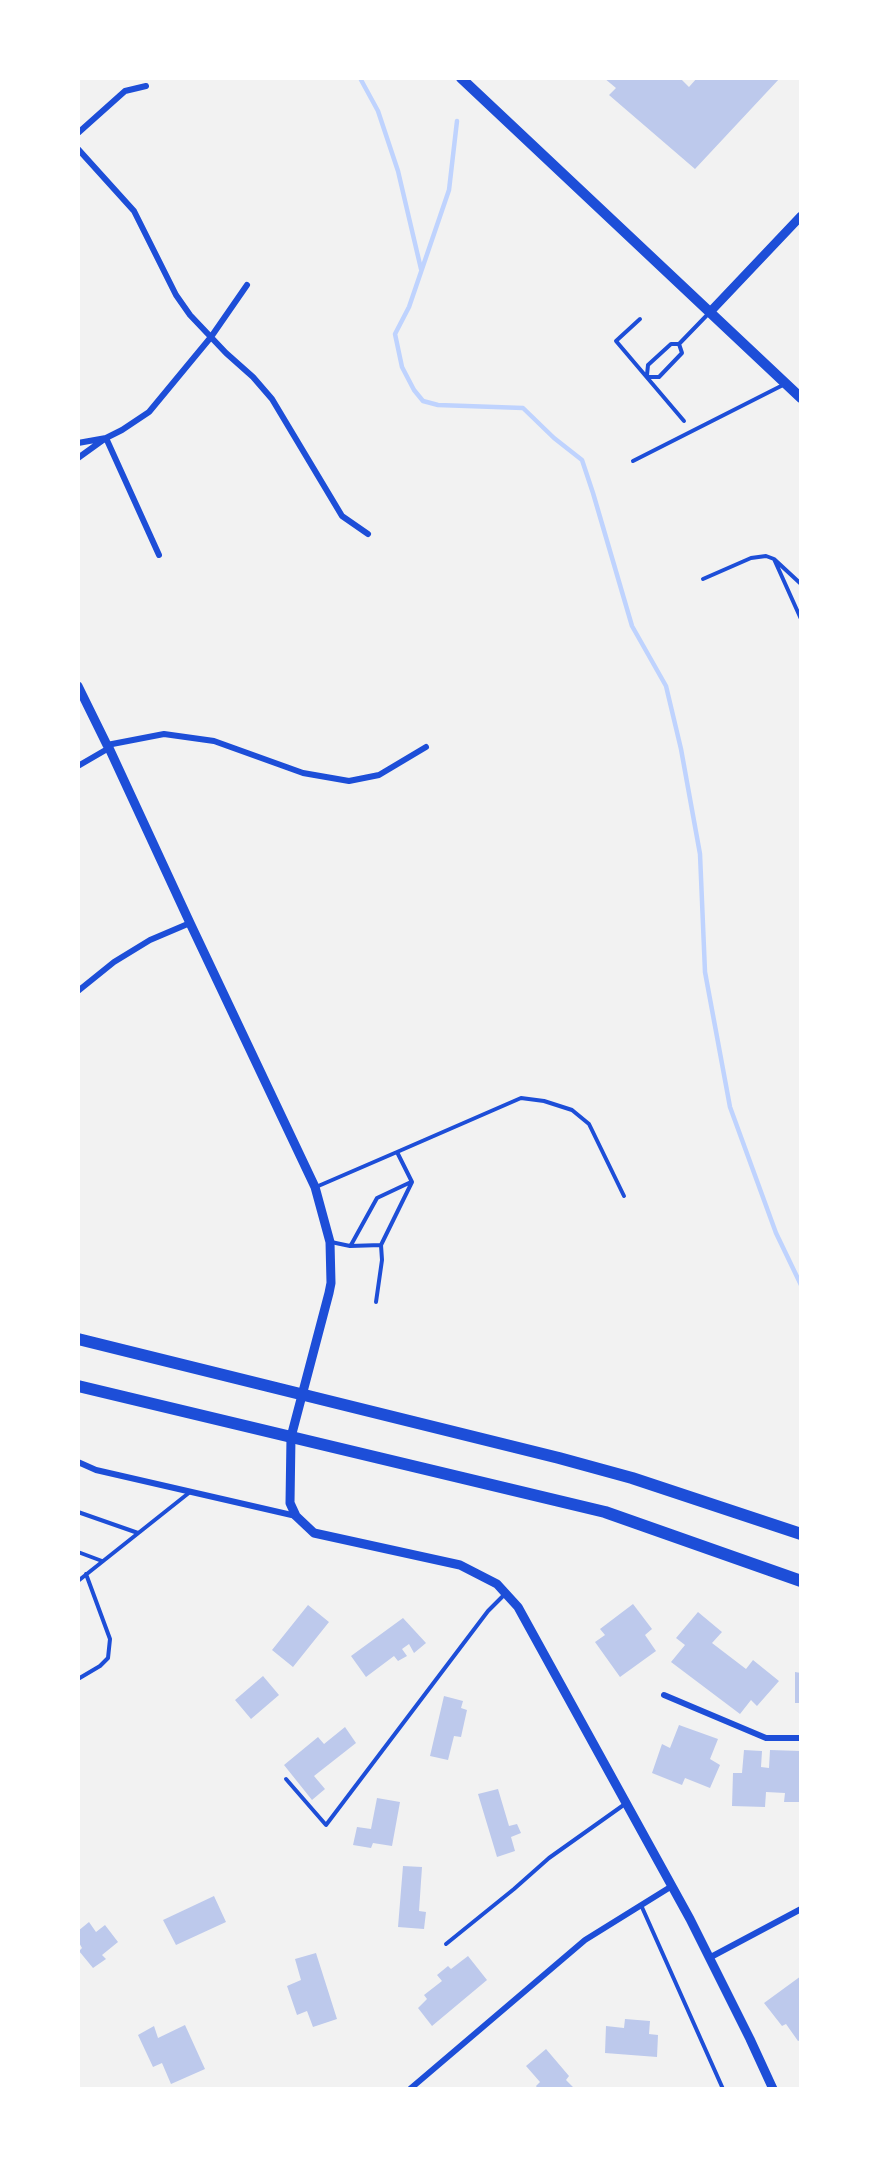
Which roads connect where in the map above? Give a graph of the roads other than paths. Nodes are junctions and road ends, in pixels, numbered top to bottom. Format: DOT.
graph roads {
  1 [pos="461,78"];
  2 [pos="146,86"];
  3 [pos="78,133"];
  4 [pos="78,149"];
  5 [pos="801,216"];
  6 [pos="248,285"];
  7 [pos="710,312"];
  8 [pos="640,319"];
  9 [pos="211,337"];
  10 [pos="679,345"];
  11 [pos="647,377"];
  12 [pos="786,384"];
  13 [pos="801,398"];
  14 [pos="684,421"];
  15 [pos="106,438"];
  16 [pos="78,443"];
  17 [pos="78,458"];
  18 [pos="633,460"];
  19 [pos="368,534"];
  20 [pos="159,555"];
  21 [pos="774,559"];
  22 [pos="704,579"];
  23 [pos="801,584"];
  24 [pos="801,619"];
  25 [pos="78,686"];
  26 [pos="108,747"];
  27 [pos="426,747"];
  28 [pos="78,766"];
  29 [pos="190,923"];
  30 [pos="78,991"];
  31 [pos="397,1152"];
  32 [pos="412,1182"];
  33 [pos="315,1187"];
  34 [pos="624,1196"];
  35 [pos="330,1242"];
  36 [pos="381,1245"];
  37 [pos="350,1246"];
  38 [pos="376,1302"];
  39 [pos="78,1339"];
  40 [pos="78,1386"];
  41 [pos="301,1393"];
  42 [pos="291,1437"];
  43 [pos="78,1462"];
  44 [pos="190,1492"];
  45 [pos="78,1512"];
  46 [pos="296,1516"];
  47 [pos="138,1533"];
  48 [pos="801,1534"];
  49 [pos="78,1552"];
  50 [pos="102,1562"];
  51 [pos="86,1574"];
  52 [pos="78,1581"];
  53 [pos="801,1581"];
  54 [pos="505,1594"];
  55 [pos="78,1679"];
  56 [pos="664,1695"];
  57 [pos="801,1738"];
  58 [pos="286,1779"];
  59 [pos="626,1804"];
  60 [pos="672,1886"];
  61 [pos="641,1905"];
  62 [pos="801,1909"];
  63 [pos="446,1944"];
  64 [pos="709,1958"];
  65 [pos="410,2089"];
  66 [pos="723,2089"];
  67 [pos="773,2089"];
  1 -- 7 [label="main road"];
  2 -- 3 [label="street"];
  4 -- 9 [label="street"];
  5 -- 7 [label="street"];
  6 -- 9 [label="street"];
  7 -- 10 [label="lane"];
  7 -- 12 [label="main road"];
  8 -- 11 [label="lane"];
  9 -- 15 [label="street"];
  9 -- 19 [label="street"];
  10 -- 11 [label="lane"];
  10 -- 11 [label="lane"];
  11 -- 14 [label="lane"];
  12 -- 13 [label="main road"];
  12 -- 18 [label="lane"];
  15 -- 16 [label="street"];
  15 -- 17 [label="street"];
  15 -- 20 [label="street"];
  21 -- 22 [label="lane"];
  21 -- 23 [label="lane"];
  21 -- 24 [label="lane"];
  25 -- 26 [label="street"];
  26 -- 27 [label="street"];
  26 -- 28 [label="street"];
  26 -- 29 [label="street"];
  29 -- 30 [label="street"];
  29 -- 33 [label="street"];
  31 -- 32 [label="lane"];
  31 -- 33 [label="lane"];
  31 -- 34 [label="lane"];
  32 -- 36 [label="lane"];
  32 -- 37 [label="lane"];
  33 -- 35 [label="street"];
  35 -- 37 [label="lane"];
  35 -- 41 [label="street"];
  36 -- 37 [label="lane"];
  36 -- 38 [label="lane"];
  39 -- 41 [label="highway"];
  40 -- 42 [label="highway"];
  41 -- 42 [label="street"];
  41 -- 48 [label="highway"];
  42 -- 46 [label="street"];
  42 -- 53 [label="highway"];
  43 -- 44 [label="street"];
  44 -- 46 [label="street"];
  44 -- 47 [label="lane"];
  45 -- 47 [label="lane"];
  46 -- 54 [label="street"];
  47 -- 50 [label="lane"];
  49 -- 50 [label="lane"];
  50 -- 51 [label="lane"];
  51 -- 52 [label="lane"];
  51 -- 55 [label="lane"];
  54 -- 58 [label="lane"];
  54 -- 59 [label="street"];
  56 -- 57 [label="street"];
  59 -- 60 [label="street"];
  59 -- 63 [label="lane"];
  60 -- 61 [label="street"];
  60 -- 64 [label="street"];
  61 -- 65 [label="street"];
  61 -- 66 [label="lane"];
  62 -- 64 [label="street"];
  64 -- 67 [label="street"];
}
